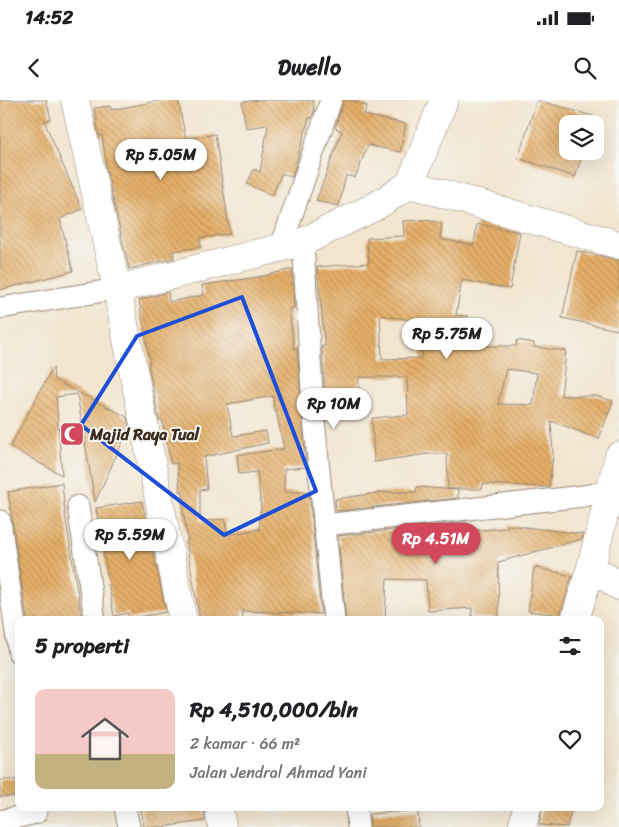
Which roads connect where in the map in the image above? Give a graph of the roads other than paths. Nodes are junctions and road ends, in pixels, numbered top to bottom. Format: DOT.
graph roads {
  1 [pos="76,100"];
  2 [pos="332,100"];
  3 [pos="444,100"];
  4 [pos="410,184"];
  5 [pos="292,245"];
  6 [pos="619,245"];
  7 [pos="117,289"];
  8 [pos="0,308"];
  9 [pos="619,456"];
  10 [pos="614,490"];
  11 [pos="78,506"];
  12 [pos="0,521"];
  13 [pos="324,525"];
  14 [pos="591,567"];
  15 [pos="619,586"];
  16 [pos="94,616"];
  17 [pos="182,616"];
  18 [pos="334,616"];
  19 [pos="576,616"];
  20 [pos="15,625"];
  21 [pos="126,811"];
  22 [pos="219,811"];
  23 [pos="356,811"];
  24 [pos="526,811"];
  25 [pos="36,816"];
  26 [pos="0,821"];
  27 [pos="129,827"];
  28 [pos="222,827"];
  29 [pos="358,827"];
  30 [pos="522,827"];
  1 -- 7 [label="main road"];
  2 -- 5 [label="street"];
  3 -- 4 [label="main road"];
  4 -- 5 [label="main road"];
  4 -- 6 [label="main road"];
  5 -- 7 [label="main road"];
  5 -- 13 [label="street"];
  7 -- 8 [label="street"];
  7 -- 17 [label="main road"];
  9 -- 10 [label="main road"];
  10 -- 13 [label="street"];
  10 -- 14 [label="main road"];
  11 -- 16 [label="street"];
  12 -- 20 [label="street"];
  13 -- 18 [label="street"];
  14 -- 15 [label="main road"];
  14 -- 19 [label="main road"];
  21 -- 27 [label="street"];
  22 -- 28 [label="main road"];
  23 -- 29 [label="street"];
  24 -- 30 [label="main road"];
  25 -- 26 [label="street"];
}
